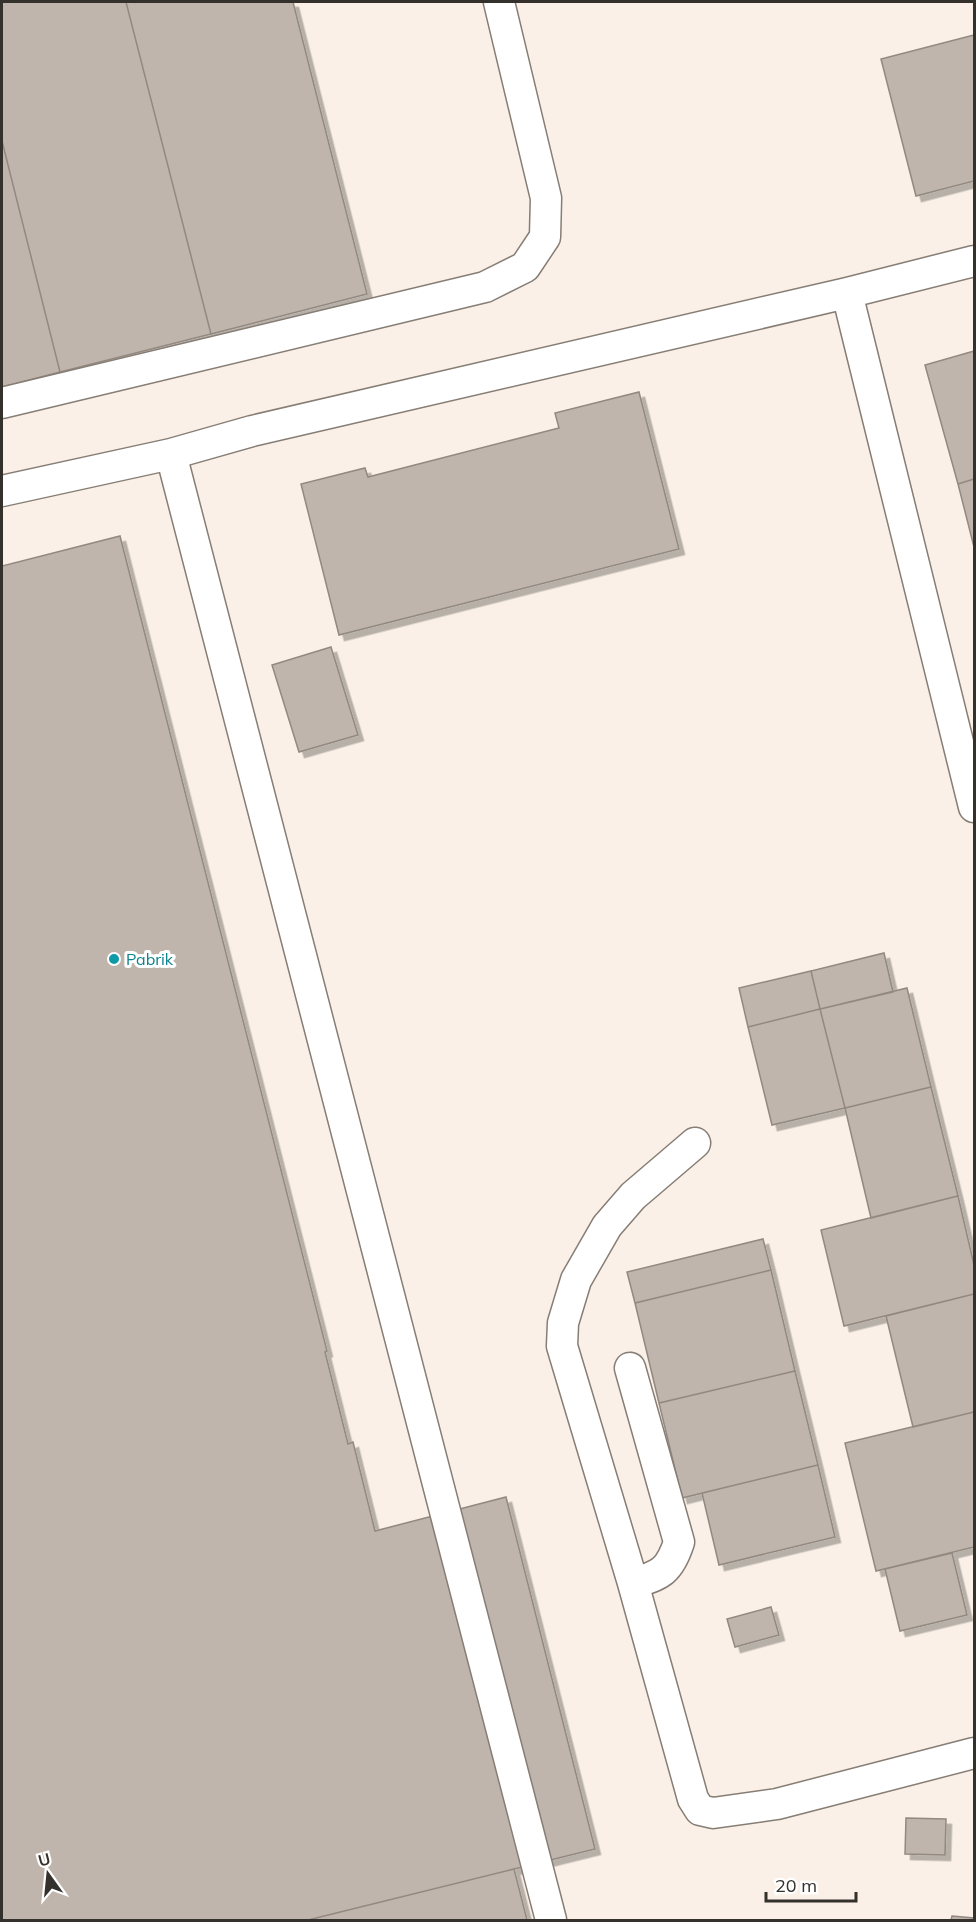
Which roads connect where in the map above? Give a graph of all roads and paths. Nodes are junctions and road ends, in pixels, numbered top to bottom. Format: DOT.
graph roads {
  1 [pos="499,2"];
  2 [pos="975,261"];
  3 [pos="847,293"];
  4 [pos="2,403"];
  5 [pos="171,454"];
  6 [pos="2,491"];
  7 [pos="975,807"];
  8 [pos="695,1143"];
  9 [pos="630,1368"];
  10 [pos="633,1583"];
  11 [pos="975,1753"];
  12 [pos="551,1920"];
  1 -- 4 [label="street"];
  2 -- 3 [label="street"];
  3 -- 5 [label="street"];
  3 -- 7 [label="street"];
  5 -- 6 [label="street"];
  5 -- 12 [label="street"];
  8 -- 10 [label="street"];
  9 -- 10 [label="street"];
  10 -- 11 [label="street"];
}
